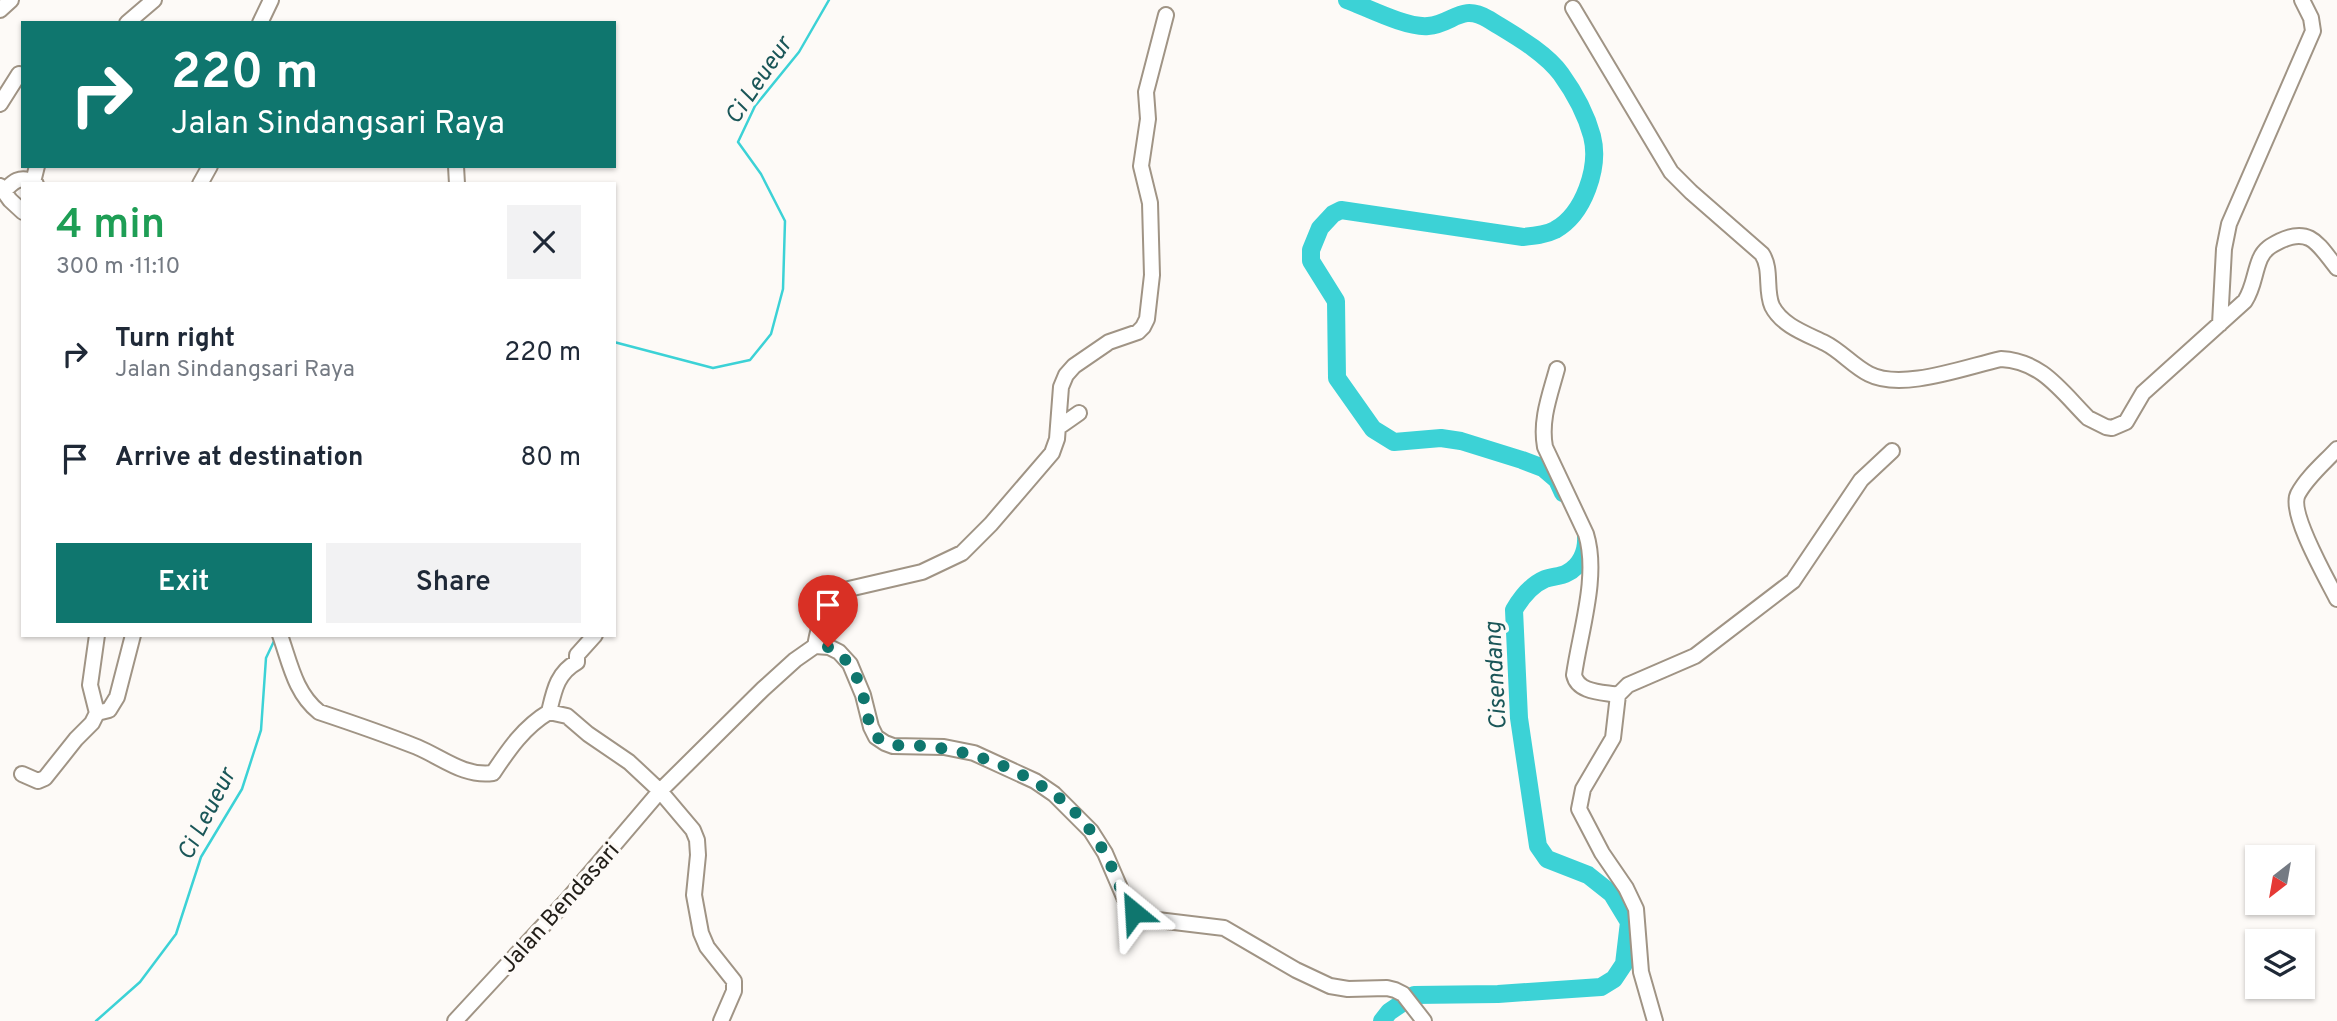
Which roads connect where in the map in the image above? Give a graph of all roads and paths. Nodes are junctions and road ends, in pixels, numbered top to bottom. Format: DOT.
graph roads {
  1 [pos="11,0"];
  2 [pos="154,0"];
  3 [pos="271,0"];
  4 [pos="2302,0"];
  5 [pos="1573,8"];
  6 [pos="0,10"];
  7 [pos="1166,15"];
  8 [pos="129,21"];
  9 [pos="261,21"];
  10 [pos="19,74"];
  11 [pos="0,104"];
  12 [pos="33,182"];
  13 [pos="2,188"];
  14 [pos="21,210"];
  15 [pos="2337,268"];
  16 [pos="2220,324"];
  17 [pos="1557,369"];
  18 [pos="1079,413"];
  19 [pos="1059,427"];
  20 [pos="2337,449"];
  21 [pos="1892,451"];
  22 [pos="2337,599"];
  23 [pos="97,637"];
  24 [pos="132,637"];
  25 [pos="593,637"];
  26 [pos="282,641"];
  27 [pos="815,646"];
  28 [pos="1618,695"];
  29 [pos="549,712"];
  30 [pos="97,713"];
  31 [pos="31,778"];
  32 [pos="660,791"];
  33 [pos="1419,1015"];
  34 [pos="455,1021"];
  35 [pos="720,1021"];
  36 [pos="1656,1021"];
  1 -- 6 [label="street"];
  2 -- 8 [label="street"];
  3 -- 9 [label="street"];
  4 -- 16 [label="street"];
  5 -- 16 [label="street"];
  7 -- 19 [label="street"];
  10 -- 11 [label="street"];
  12 -- 13 [label="street"];
  13 -- 14 [label="street"];
  15 -- 16 [label="street"];
  17 -- 28 [label="street"];
  18 -- 19 [label="street"];
  19 -- 27 [label="street"];
  20 -- 22 [label="street"];
  21 -- 28 [label="street"];
  23 -- 30 [label="street"];
  24 -- 30 [label="street"];
  25 -- 29 [label="street"];
  26 -- 29 [label="street"];
  27 -- 32 [label="street, Jalan Bendasari"];
  27 -- 33 [label="street"];
  28 -- 36 [label="street"];
  29 -- 32 [label="street"];
  30 -- 31 [label="street"];
  32 -- 34 [label="street, Jalan Bendasari"];
  32 -- 35 [label="street"];
}
